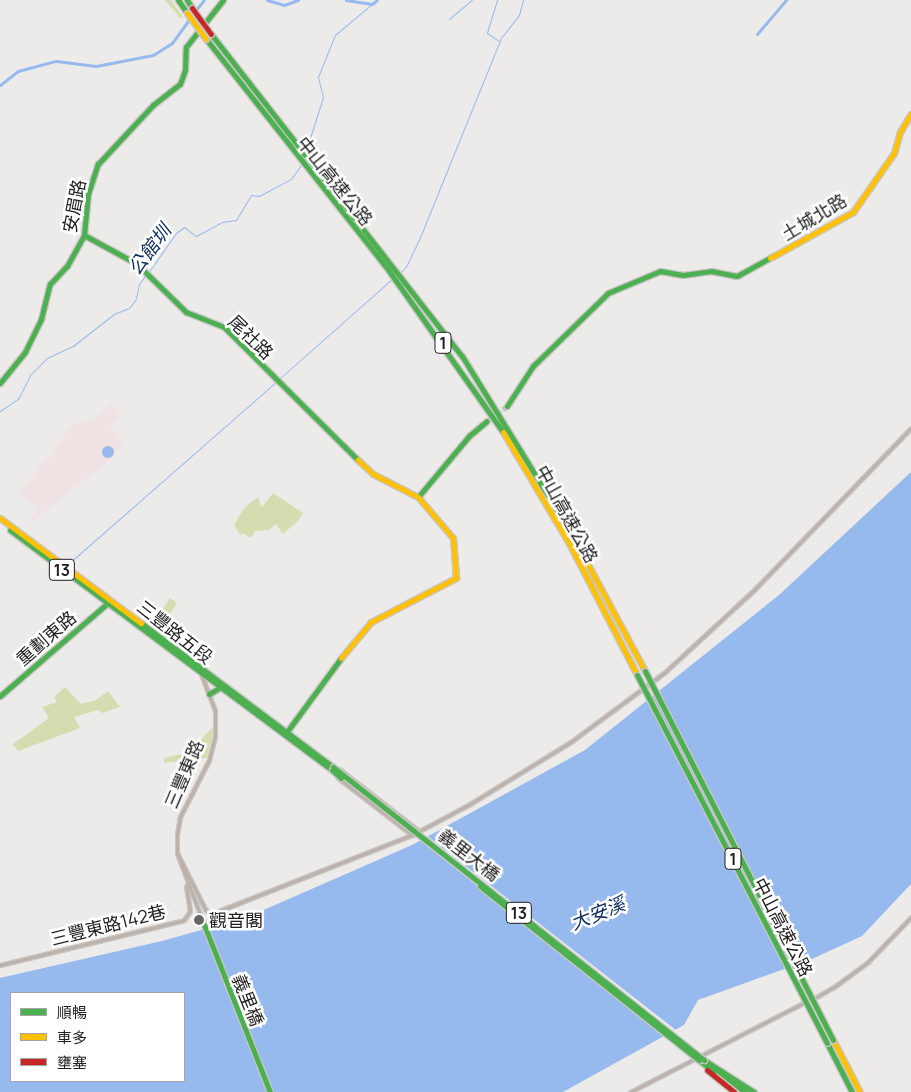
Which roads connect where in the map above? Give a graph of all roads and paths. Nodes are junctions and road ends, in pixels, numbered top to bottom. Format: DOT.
graph roads {
  1 [pos="178,0"];
  2 [pos="187,0"];
  3 [pos="223,0"];
  4 [pos="208,37"];
  5 [pos="911,114"];
  6 [pos="84,235"];
  7 [pos="0,382"];
  8 [pos="507,406"];
  9 [pos="487,421"];
  10 [pos="911,428"];
  11 [pos="418,497"];
  12 [pos="0,518"];
  13 [pos="0,522"];
  14 [pos="109,601"];
  15 [pos="201,672"];
  16 [pos="220,688"];
  17 [pos="209,694"];
  18 [pos="0,696"];
  19 [pos="286,733"];
  20 [pos="333,769"];
  21 [pos="419,831"];
  22 [pos="412,835"];
  23 [pos="177,853"];
  24 [pos="188,883"];
  25 [pos="911,916"];
  26 [pos="201,917"];
  27 [pos="0,965"];
  28 [pos="702,1060"];
  29 [pos="270,1092"];
  30 [pos="630,1092"];
  31 [pos="734,1092"];
  32 [pos="740,1092"];
  33 [pos="745,1092"];
  34 [pos="754,1092"];
  35 [pos="852,1092"];
  36 [pos="860,1092"];
  1 -- 4 [label="main road, 中山高速公路 / 1, bridge"];
  2 -- 4 [label="main road, 中山高速公路 / 1, bridge"];
  3 -- 6 [label="main road, 安眉路"];
  4 -- 35 [label="main road, 中山高速公路 / 1, bridge"];
  4 -- 36 [label="main road, 中山高速公路 / 1, bridge"];
  5 -- 8 [label="main road, 土城北路"];
  6 -- 7 [label="main road, 安眉路"];
  6 -- 11 [label="main road, 尾社路"];
  9 -- 11 [label="main road"];
  10 -- 21 [label="street"];
  11 -- 19 [label="main road"];
  12 -- 14 [label="main road, 三豐路五段 / 13"];
  13 -- 14 [label="main road, 三豐路五段 / 13"];
  14 -- 15 [label="main road, 三豐路五段 / 13"];
  14 -- 18 [label="main road, 重劃東路"];
  15 -- 16 [label="main road, 三豐路五段 / 13"];
  15 -- 17 [label="street, 三豐東路"];
  15 -- 19 [label="main road, 三豐路五段 / 13"];
  16 -- 17 [label="main road"];
  16 -- 19 [label="main road, 三豐路五段 / 13"];
  17 -- 23 [label="street, 三豐東路"];
  19 -- 20 [label="main road, 三豐路五段 / 13"];
  20 -- 21 [label="street"];
  20 -- 22 [label="street"];
  20 -- 28 [label="main road, 義里大橋 / 13, bridge"];
  21 -- 22 [label="street"];
  22 -- 23 [label="street"];
  23 -- 24 [label="street, 三豐東路"];
  24 -- 26 [label="street, 三豐東路"];
  24 -- 27 [label="street, 三豐東路142巷"];
  25 -- 30 [label="street"];
  26 -- 29 [label="main road, 義里橋"];
  28 -- 31 [label="main road"];
  28 -- 32 [label="main road, 13"];
  28 -- 33 [label="main road, 13"];
  28 -- 34 [label="main road"];
}
